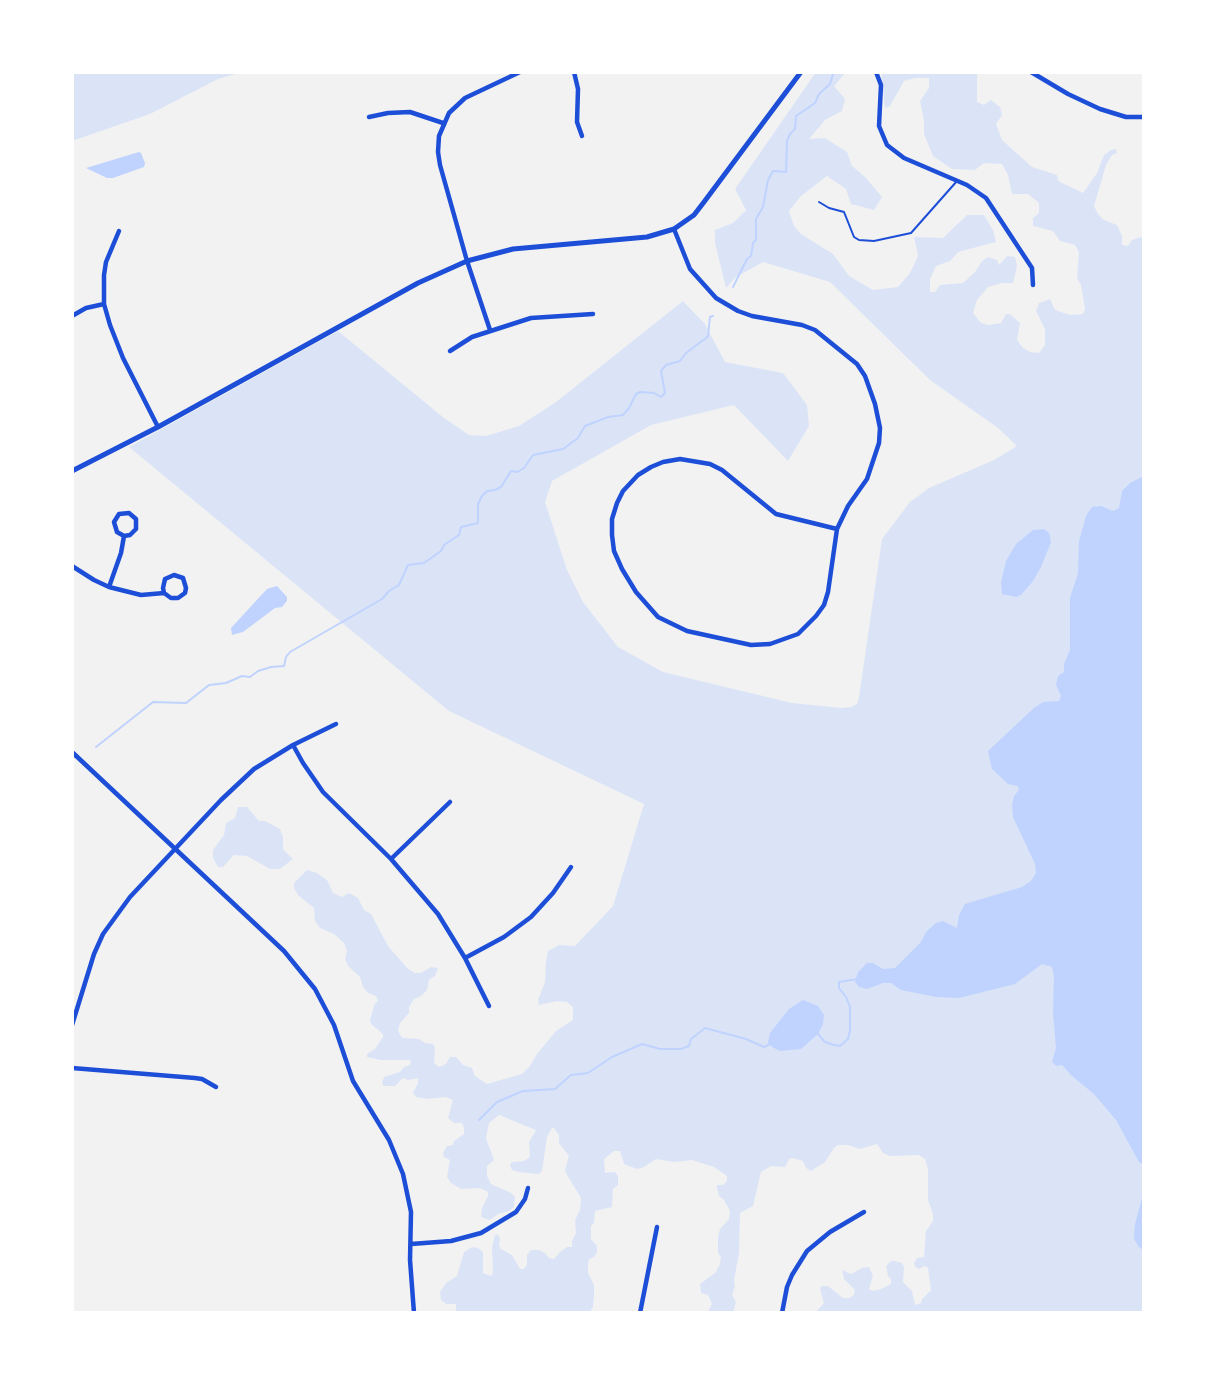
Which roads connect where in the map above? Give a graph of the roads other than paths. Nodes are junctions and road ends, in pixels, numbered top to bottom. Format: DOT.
graph roads {
  1 [pos="520,72"];
  2 [pos="574,72"];
  3 [pos="801,72"];
  4 [pos="876,72"];
  5 [pos="1031,72"];
  6 [pos="369,117"];
  7 [pos="1144,117"];
  8 [pos="443,123"];
  9 [pos="582,136"];
  10 [pos="957,181"];
  11 [pos="819,202"];
  12 [pos="674,229"];
  13 [pos="119,231"];
  14 [pos="467,261"];
  15 [pos="1033,285"];
  16 [pos="104,304"];
  17 [pos="593,314"];
  18 [pos="72,316"];
  19 [pos="490,330"];
  20 [pos="450,351"];
  21 [pos="158,427"];
  22 [pos="72,471"];
  23 [pos="837,529"];
  24 [pos="124,536"];
  25 [pos="72,566"];
  26 [pos="110,587"];
  27 [pos="165,593"];
  28 [pos="336,724"];
  29 [pos="293,745"];
  30 [pos="72,752"];
  31 [pos="450,802"];
  32 [pos="176,849"];
  33 [pos="391,859"];
  34 [pos="571,867"];
  35 [pos="465,958"];
  36 [pos="489,1006"];
  37 [pos="72,1024"];
  38 [pos="72,1068"];
  39 [pos="216,1087"];
  40 [pos="528,1188"];
  41 [pos="864,1212"];
  42 [pos="657,1227"];
  43 [pos="411,1244"];
  44 [pos="414,1313"];
  45 [pos="640,1313"];
  46 [pos="782,1313"];
  1 -- 8 [label="street"];
  2 -- 9 [label="street"];
  3 -- 12 [label="street"];
  4 -- 10 [label="street"];
  5 -- 7 [label="street"];
  6 -- 8 [label="street"];
  8 -- 14 [label="street"];
  10 -- 11 [label="lane"];
  10 -- 15 [label="street"];
  12 -- 14 [label="street"];
  12 -- 23 [label="street"];
  13 -- 16 [label="street"];
  14 -- 19 [label="street"];
  14 -- 21 [label="street"];
  16 -- 18 [label="street"];
  16 -- 21 [label="street"];
  17 -- 19 [label="street"];
  19 -- 20 [label="street"];
  21 -- 22 [label="street"];
  23 -- 23 [label="street"];
  24 -- 24 [label="street"];
  24 -- 26 [label="street"];
  25 -- 26 [label="street"];
  26 -- 27 [label="street"];
  27 -- 27 [label="street"];
  28 -- 29 [label="street"];
  29 -- 32 [label="street"];
  29 -- 33 [label="street"];
  30 -- 32 [label="street"];
  31 -- 33 [label="street"];
  32 -- 37 [label="street"];
  32 -- 43 [label="street"];
  33 -- 35 [label="street"];
  34 -- 35 [label="street"];
  35 -- 36 [label="street"];
  38 -- 39 [label="street"];
  40 -- 43 [label="street"];
  41 -- 46 [label="street"];
  42 -- 45 [label="street"];
  43 -- 44 [label="street"];
}
